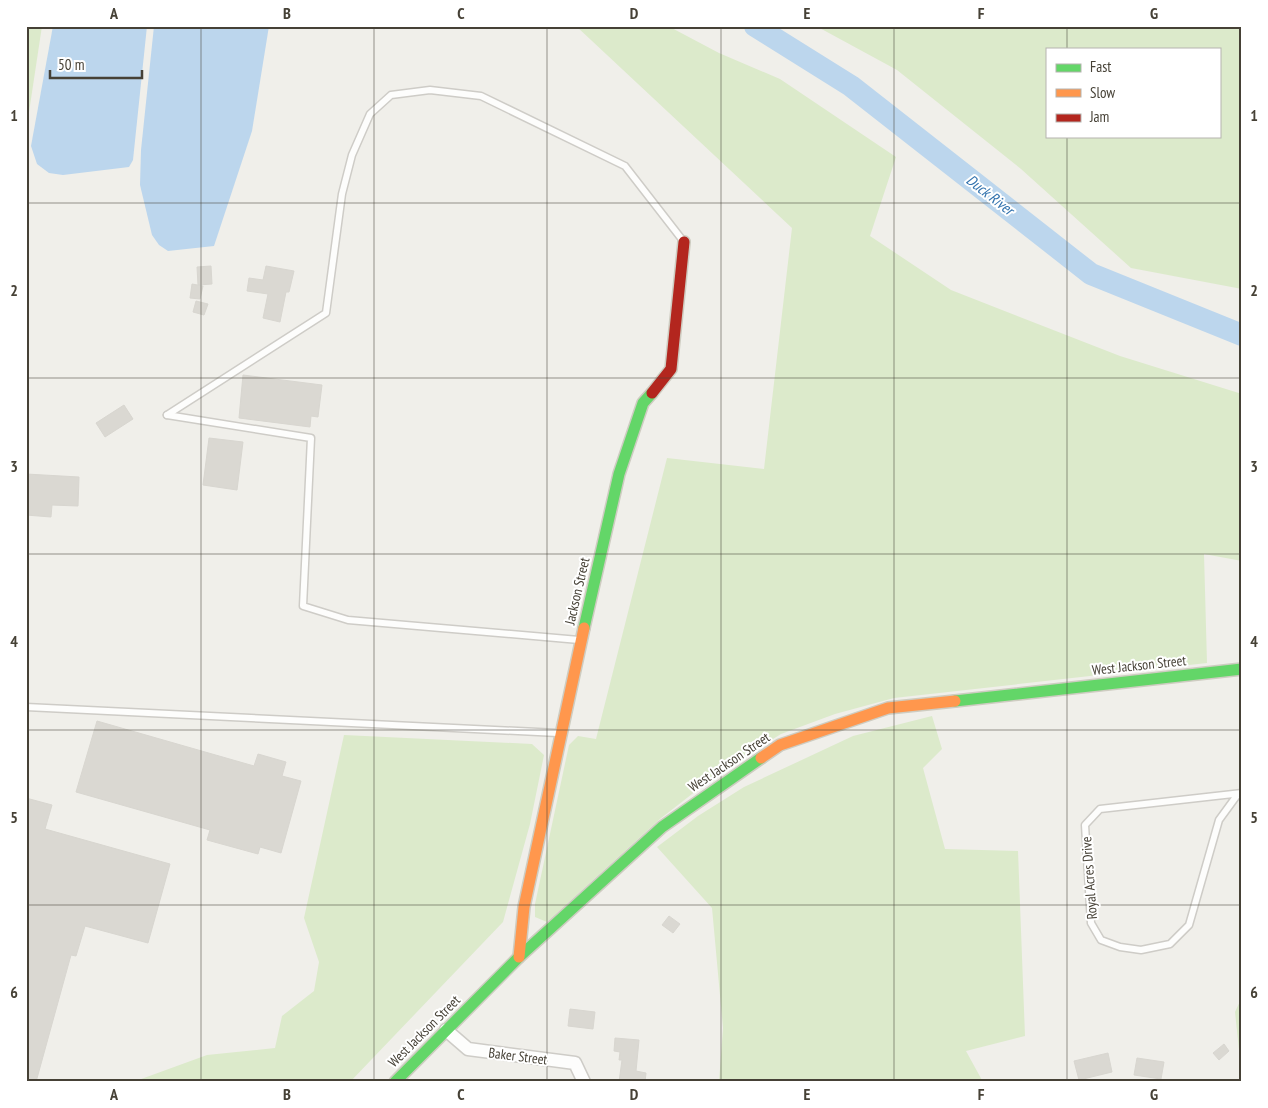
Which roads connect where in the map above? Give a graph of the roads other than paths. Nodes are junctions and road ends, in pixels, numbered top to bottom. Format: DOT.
graph roads {
  1 [pos="684,242"];
  2 [pos="581,640"];
  3 [pos="1242,669"];
  4 [pos="26,707"];
  5 [pos="560,733"];
  6 [pos="1240,794"];
  7 [pos="518,957"];
  8 [pos="446,1030"];
  9 [pos="394,1082"];
  10 [pos="584,1082"];
  1 -- 2 [label="street, Jackson Street"];
  1 -- 2 [label="lane"];
  2 -- 5 [label="street, Jackson Street"];
  3 -- 7 [label="street, West Jackson Street"];
  4 -- 5 [label="lane"];
  5 -- 7 [label="street, Jackson Street"];
  6 -- 6 [label="lane, Royal Acres Drive"];
  7 -- 8 [label="street, West Jackson Street"];
  8 -- 9 [label="street, West Jackson Street"];
  8 -- 10 [label="street, Baker Street"];
}
